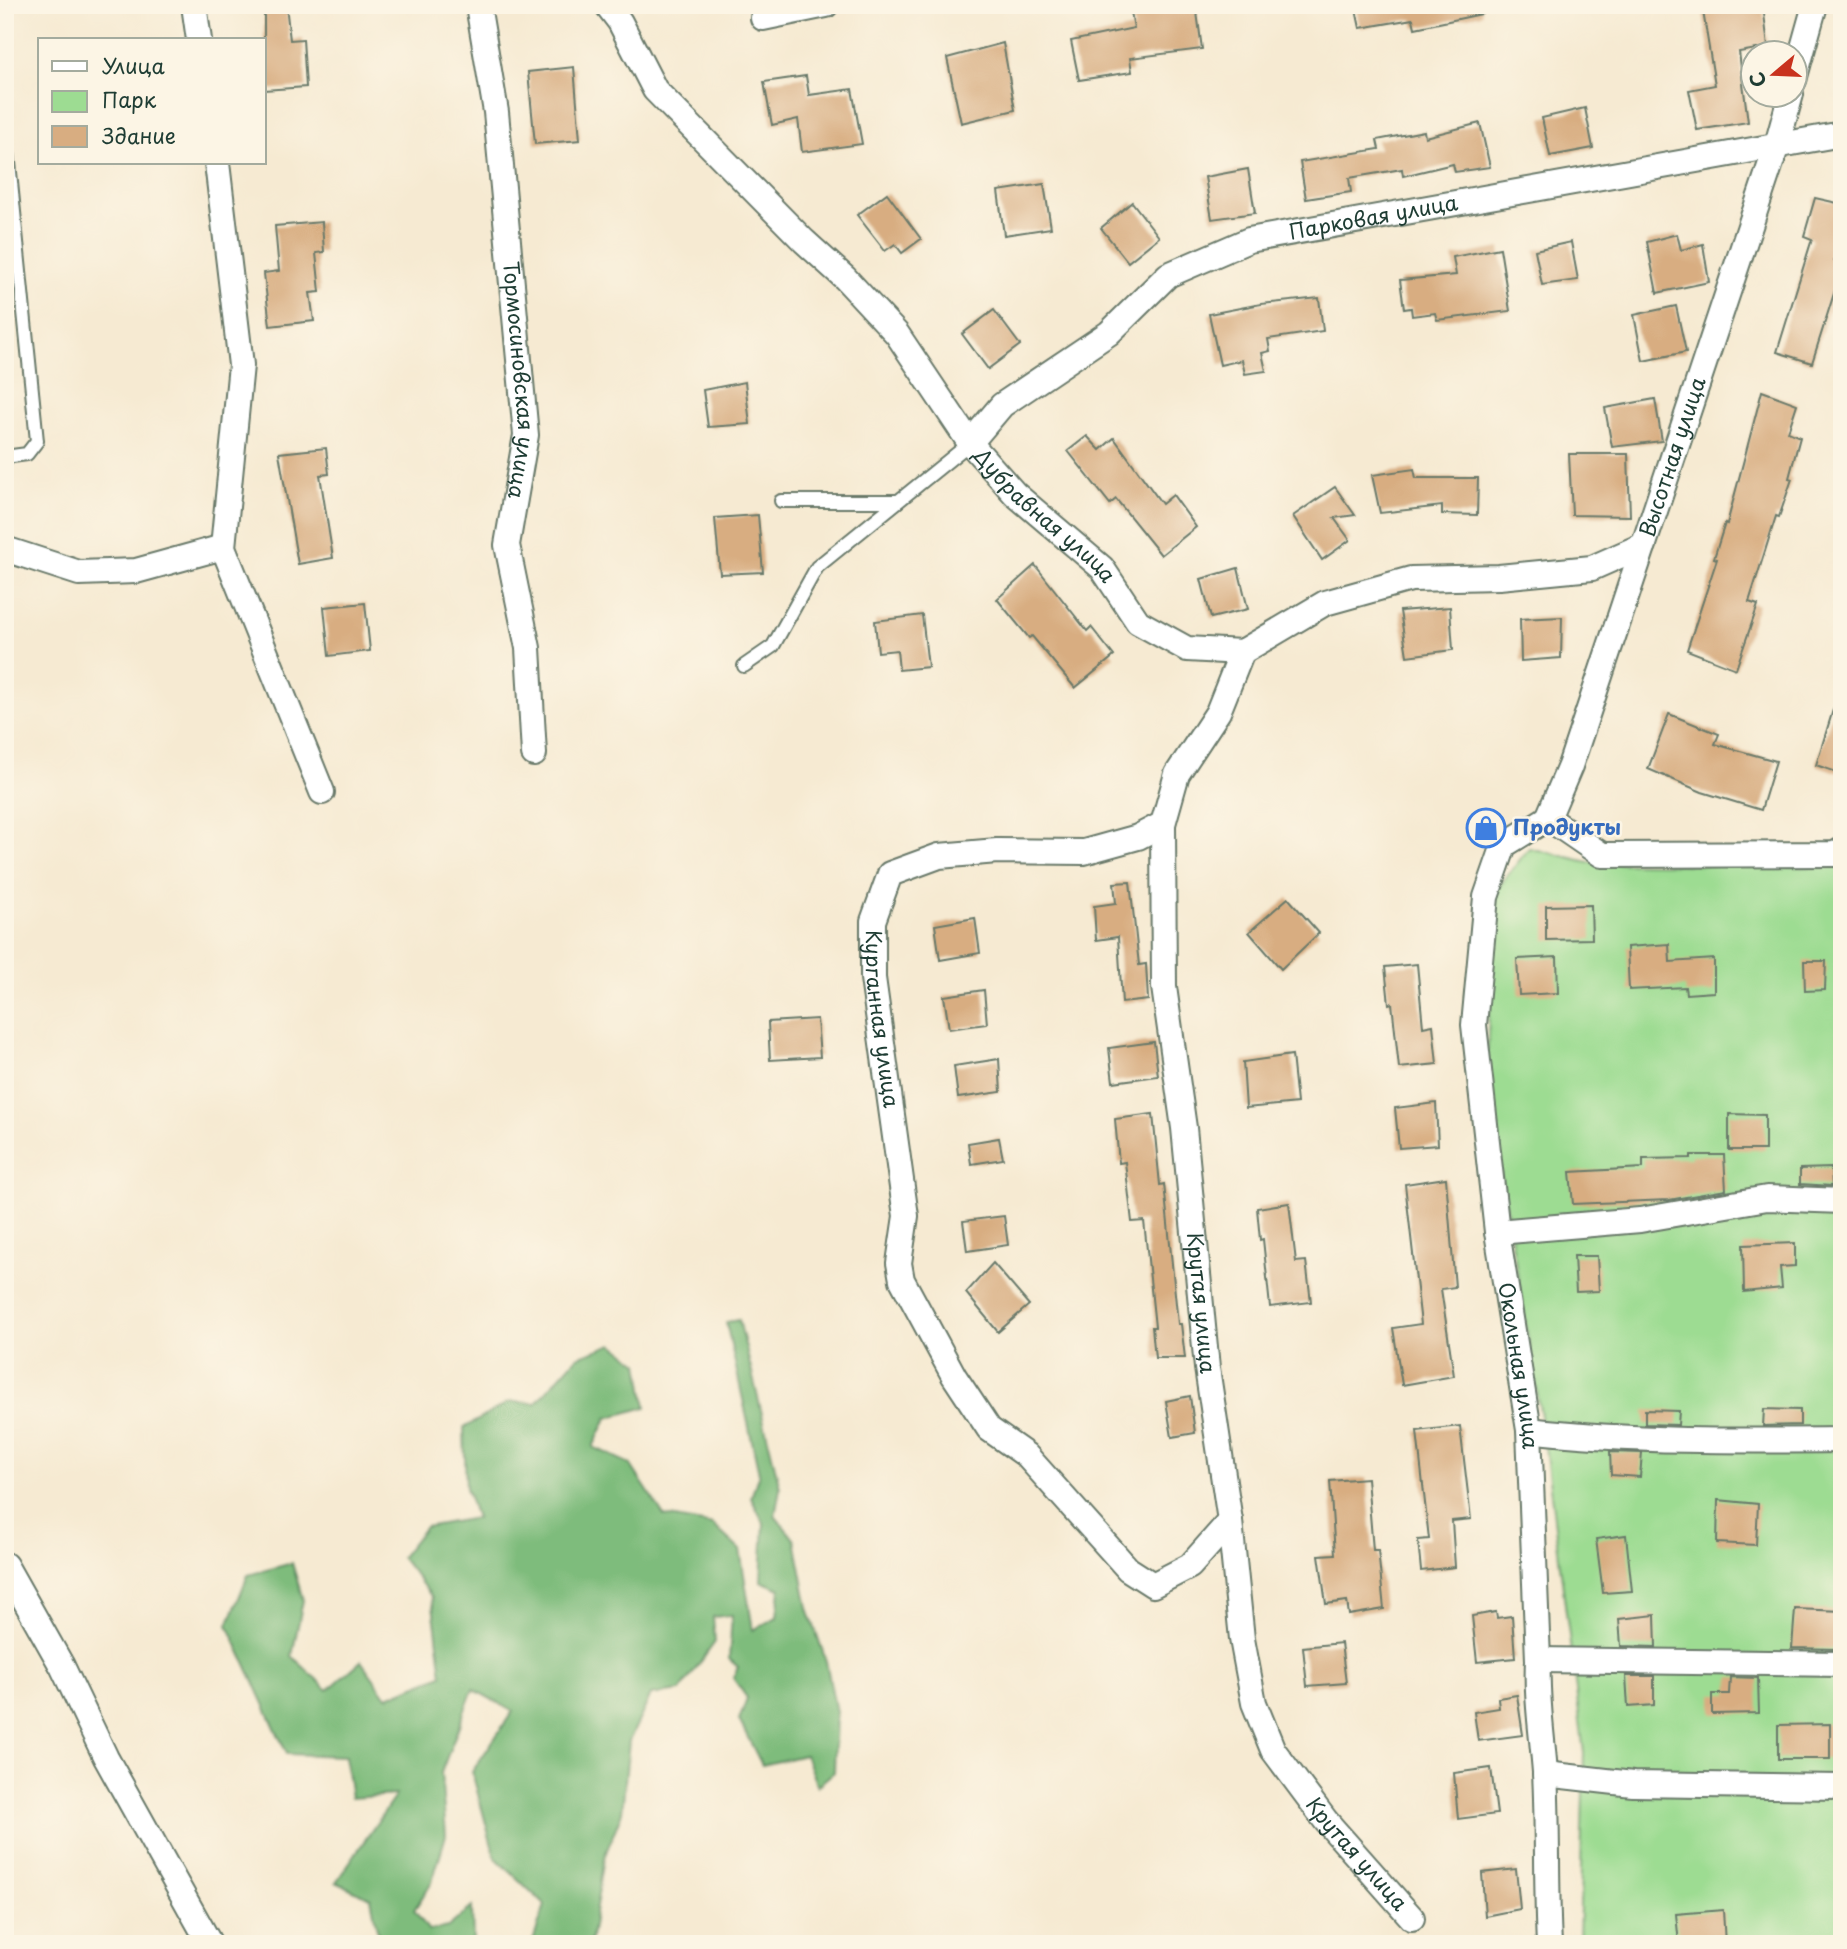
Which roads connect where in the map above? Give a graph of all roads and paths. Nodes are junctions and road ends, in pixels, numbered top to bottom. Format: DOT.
graph roads {
  1 [pos="194,5"];
  2 [pos="478,5"];
  3 [pos="607,5"];
  4 [pos="826,5"];
  5 [pos="1815,5"];
  6 [pos="763,18"];
  7 [pos="199,38"];
  8 [pos="1806,38"];
  9 [pos="1787,108"];
  10 [pos="1842,134"];
  11 [pos="5,139"];
  12 [pos="1777,145"];
  13 [pos="217,164"];
  14 [pos="970,443"];
  15 [pos="5,457"];
  16 [pos="781,501"];
  17 [pos="898,501"];
  18 [pos="1644,545"];
  19 [pos="223,547"];
  20 [pos="5,549"];
  21 [pos="1242,652"];
  22 [pos="744,666"];
  23 [pos="534,754"];
  24 [pos="322,792"];
  25 [pos="1548,818"];
  26 [pos="1163,824"];
  27 [pos="1842,850"];
  28 [pos="1842,1201"];
  29 [pos="1497,1233"];
  30 [pos="1529,1430"];
  31 [pos="1842,1440"];
  32 [pos="1230,1521"];
  33 [pos="5,1565"];
  34 [pos="1538,1660"];
  35 [pos="1842,1664"];
  36 [pos="1545,1774"];
  37 [pos="1842,1787"];
  38 [pos="1412,1918"];
  39 [pos="210,1944"];
  40 [pos="1549,1944"];
  1 -- 7 [label="street"];
  2 -- 23 [label="street, Тормосиновская улица"];
  3 -- 14 [label="street, Дубравная улица"];
  4 -- 6 [label="street"];
  5 -- 8 [label="street"];
  9 -- 12 [label="street, Высотная улица"];
  10 -- 12 [label="street, Парковая улица"];
  11 -- 15 [label="lane"];
  12 -- 14 [label="street, Парковая улица"];
  12 -- 18 [label="street, Высотная улица"];
  13 -- 19 [label="street"];
  14 -- 17 [label="lane"];
  14 -- 21 [label="street, Дубравная улица"];
  16 -- 17 [label="lane"];
  17 -- 22 [label="lane"];
  18 -- 21 [label="street"];
  18 -- 25 [label="street, Высотная улица"];
  19 -- 20 [label="street"];
  19 -- 24 [label="street"];
  21 -- 26 [label="street, Крутая улица"];
  25 -- 27 [label="street"];
  25 -- 29 [label="street, Окольная улица"];
  26 -- 32 [label="street, Крутая улица"];
  26 -- 32 [label="street, Курганная улица"];
  28 -- 29 [label="street"];
  29 -- 30 [label="street, Окольная улица"];
  30 -- 31 [label="street"];
  30 -- 34 [label="street, Окольная улица"];
  32 -- 38 [label="street, Крутая улица"];
  33 -- 39 [label="street"];
  34 -- 35 [label="street"];
  34 -- 36 [label="street, Окольная улица"];
  36 -- 37 [label="street"];
  36 -- 40 [label="street, Окольная улица"];
}
